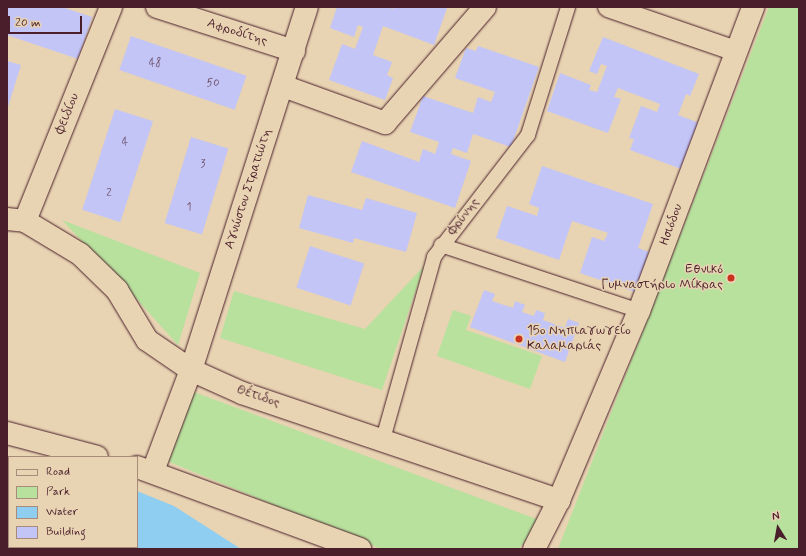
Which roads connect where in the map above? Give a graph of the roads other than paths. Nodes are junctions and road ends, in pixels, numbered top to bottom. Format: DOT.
graph roads {
  1 [pos="111,7"];
  2 [pos="157,7"];
  3 [pos="307,7"];
  4 [pos="484,7"];
  5 [pos="568,7"];
  6 [pos="608,7"];
  7 [pos="753,7"];
  8 [pos="294,51"];
  9 [pos="736,51"];
  10 [pos="283,86"];
  11 [pos="16,220"];
  12 [pos="441,245"];
  13 [pos="639,311"];
  14 [pos="190,370"];
  15 [pos="7,433"];
  16 [pos="383,439"];
  17 [pos="93,456"];
  18 [pos="145,469"];
  19 [pos="559,500"];
  20 [pos="360,549"];
  21 [pos="534,549"];
  1 -- 11 [label="street, Φειδίου"];
  2 -- 8 [label="street, Αφροδίτης"];
  3 -- 8 [label="street, Αγνώστου Στρατιώτη"];
  4 -- 10 [label="street"];
  5 -- 12 [label="lane, Φρύνης"];
  6 -- 9 [label="street"];
  7 -- 9 [label="street, Ησιόδου"];
  8 -- 10 [label="street, Αγνώστου Στρατιώτη"];
  9 -- 13 [label="street, Ησιόδου"];
  10 -- 14 [label="street, Αγνώστου Στρατιώτη"];
  11 -- 14 [label="street, Θέτιδος"];
  12 -- 13 [label="lane"];
  12 -- 16 [label="lane, Φρύνης"];
  13 -- 19 [label="street, Ησιόδου"];
  14 -- 16 [label="street, Θέτιδος"];
  14 -- 18 [label="street, Αγνώστου Στρατιώτη"];
  15 -- 17 [label="street"];
  16 -- 19 [label="street, Θέτιδος"];
  18 -- 20 [label="street"];
  19 -- 21 [label="street, Ησιόδου"];
}
